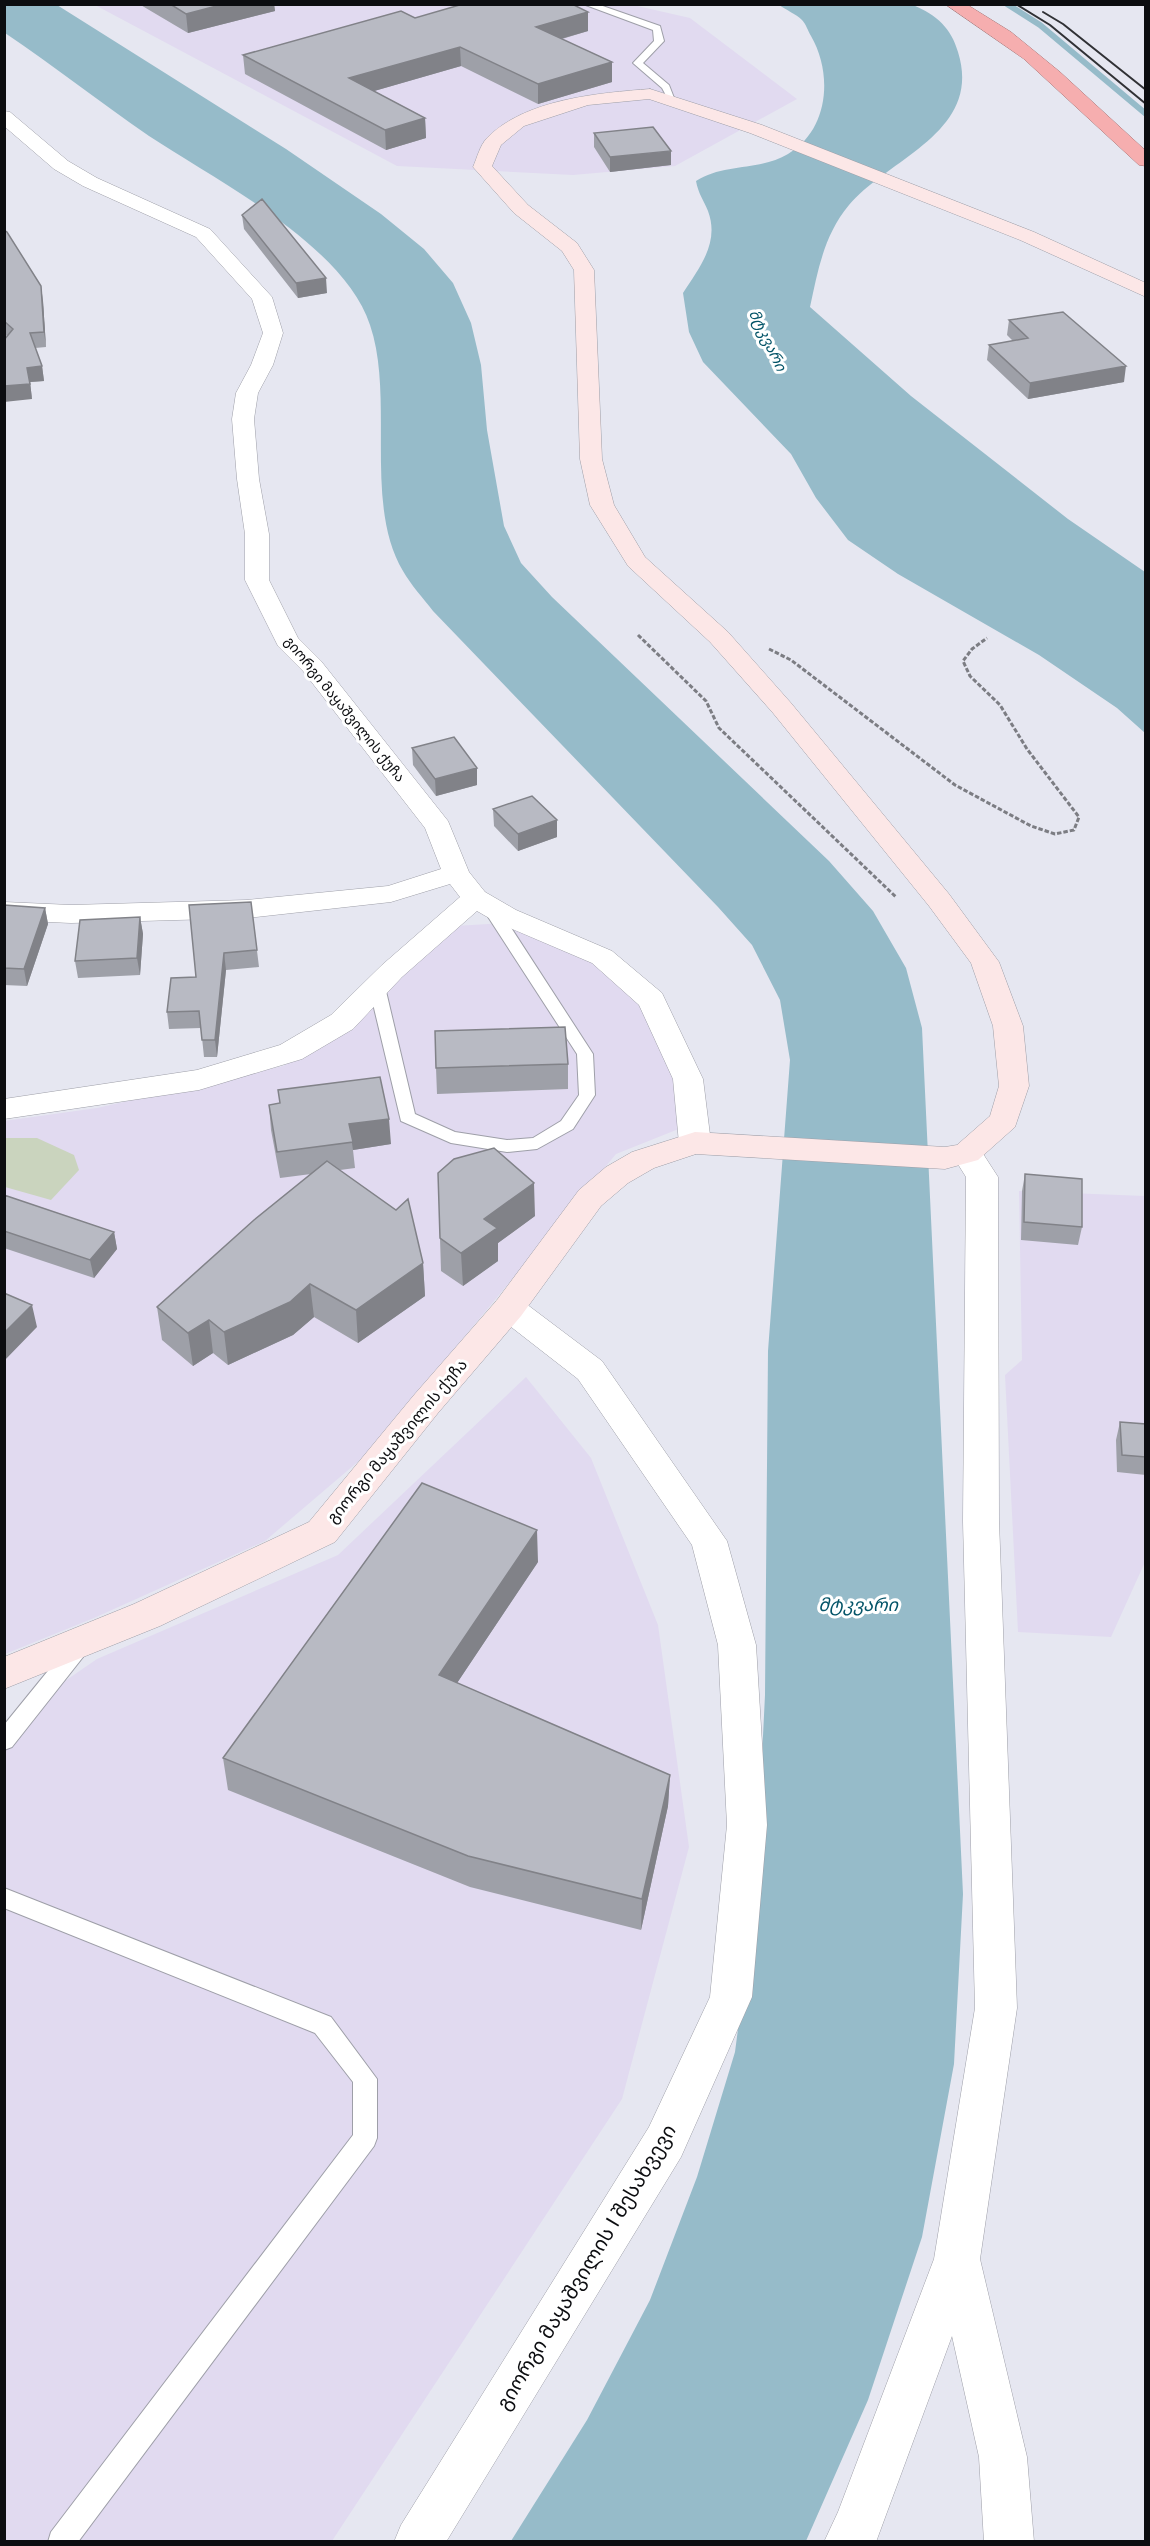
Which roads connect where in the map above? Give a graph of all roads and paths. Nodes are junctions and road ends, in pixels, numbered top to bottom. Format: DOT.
graph roads {
  1 [pos="587,4"];
  2 [pos="953,4"];
  3 [pos="989,4"];
  4 [pos="1055,53"];
  5 [pos="673,101"];
  6 [pos="4,116"];
  7 [pos="1146,161"];
  8 [pos="1146,291"];
  9 [pos="638,635"];
  10 [pos="719,637"];
  11 [pos="987,638"];
  12 [pos="456,873"];
  13 [pos="939,900"];
  14 [pos="482,902"];
  15 [pos="4,911"];
  16 [pos="377,987"];
  17 [pos="4,1109"];
  18 [pos="695,1143"];
  19 [pos="956,1156"];
  20 [pos="509,1308"];
  21 [pos="81,1644"];
  22 [pos="4,1674"];
  23 [pos="4,1741"];
  24 [pos="4,1898"];
  25 [pos="957,2259"];
  26 [pos="61,2541"];
  27 [pos="418,2541"];
  28 [pos="848,2541"];
  29 [pos="1009,2541"];
  1 -- 5 [label="lane"];
  2 -- 7 [label="highway"];
  3 -- 4 [label="highway"];
  5 -- 8 [label="street"];
  5 -- 10 [label="street"];
  6 -- 12 [label="street, გიორგი მაყაშვილის ქუჩა"];
  9 -- 13 [label="path"];
  10 -- 11 [label="path"];
  10 -- 13 [label="street"];
  12 -- 14 [label="street, გიორგი მაყაშვილის ქუჩა"];
  12 -- 15 [label="street"];
  13 -- 19 [label="street"];
  14 -- 16 [label="street"];
  14 -- 16 [label="lane"];
  14 -- 18 [label="street, გიორგი მაყაშვილის ქუჩა"];
  16 -- 17 [label="street"];
  18 -- 19 [label="street, გიორგი მაყაშვილის ქუჩა"];
  18 -- 20 [label="street, გიორგი მაყაშვილის ქუჩა"];
  19 -- 25 [label="street"];
  20 -- 21 [label="street, გიორგი მაყაშვილის ქუჩა"];
  20 -- 27 [label="street, გიორგი მაყაშვილის I შესახვევი"];
  21 -- 22 [label="street, გიორგი მაყაშვილის ქუჩა"];
  21 -- 23 [label="lane"];
  24 -- 26 [label="lane"];
  25 -- 28 [label="street"];
  25 -- 29 [label="street"];
}
